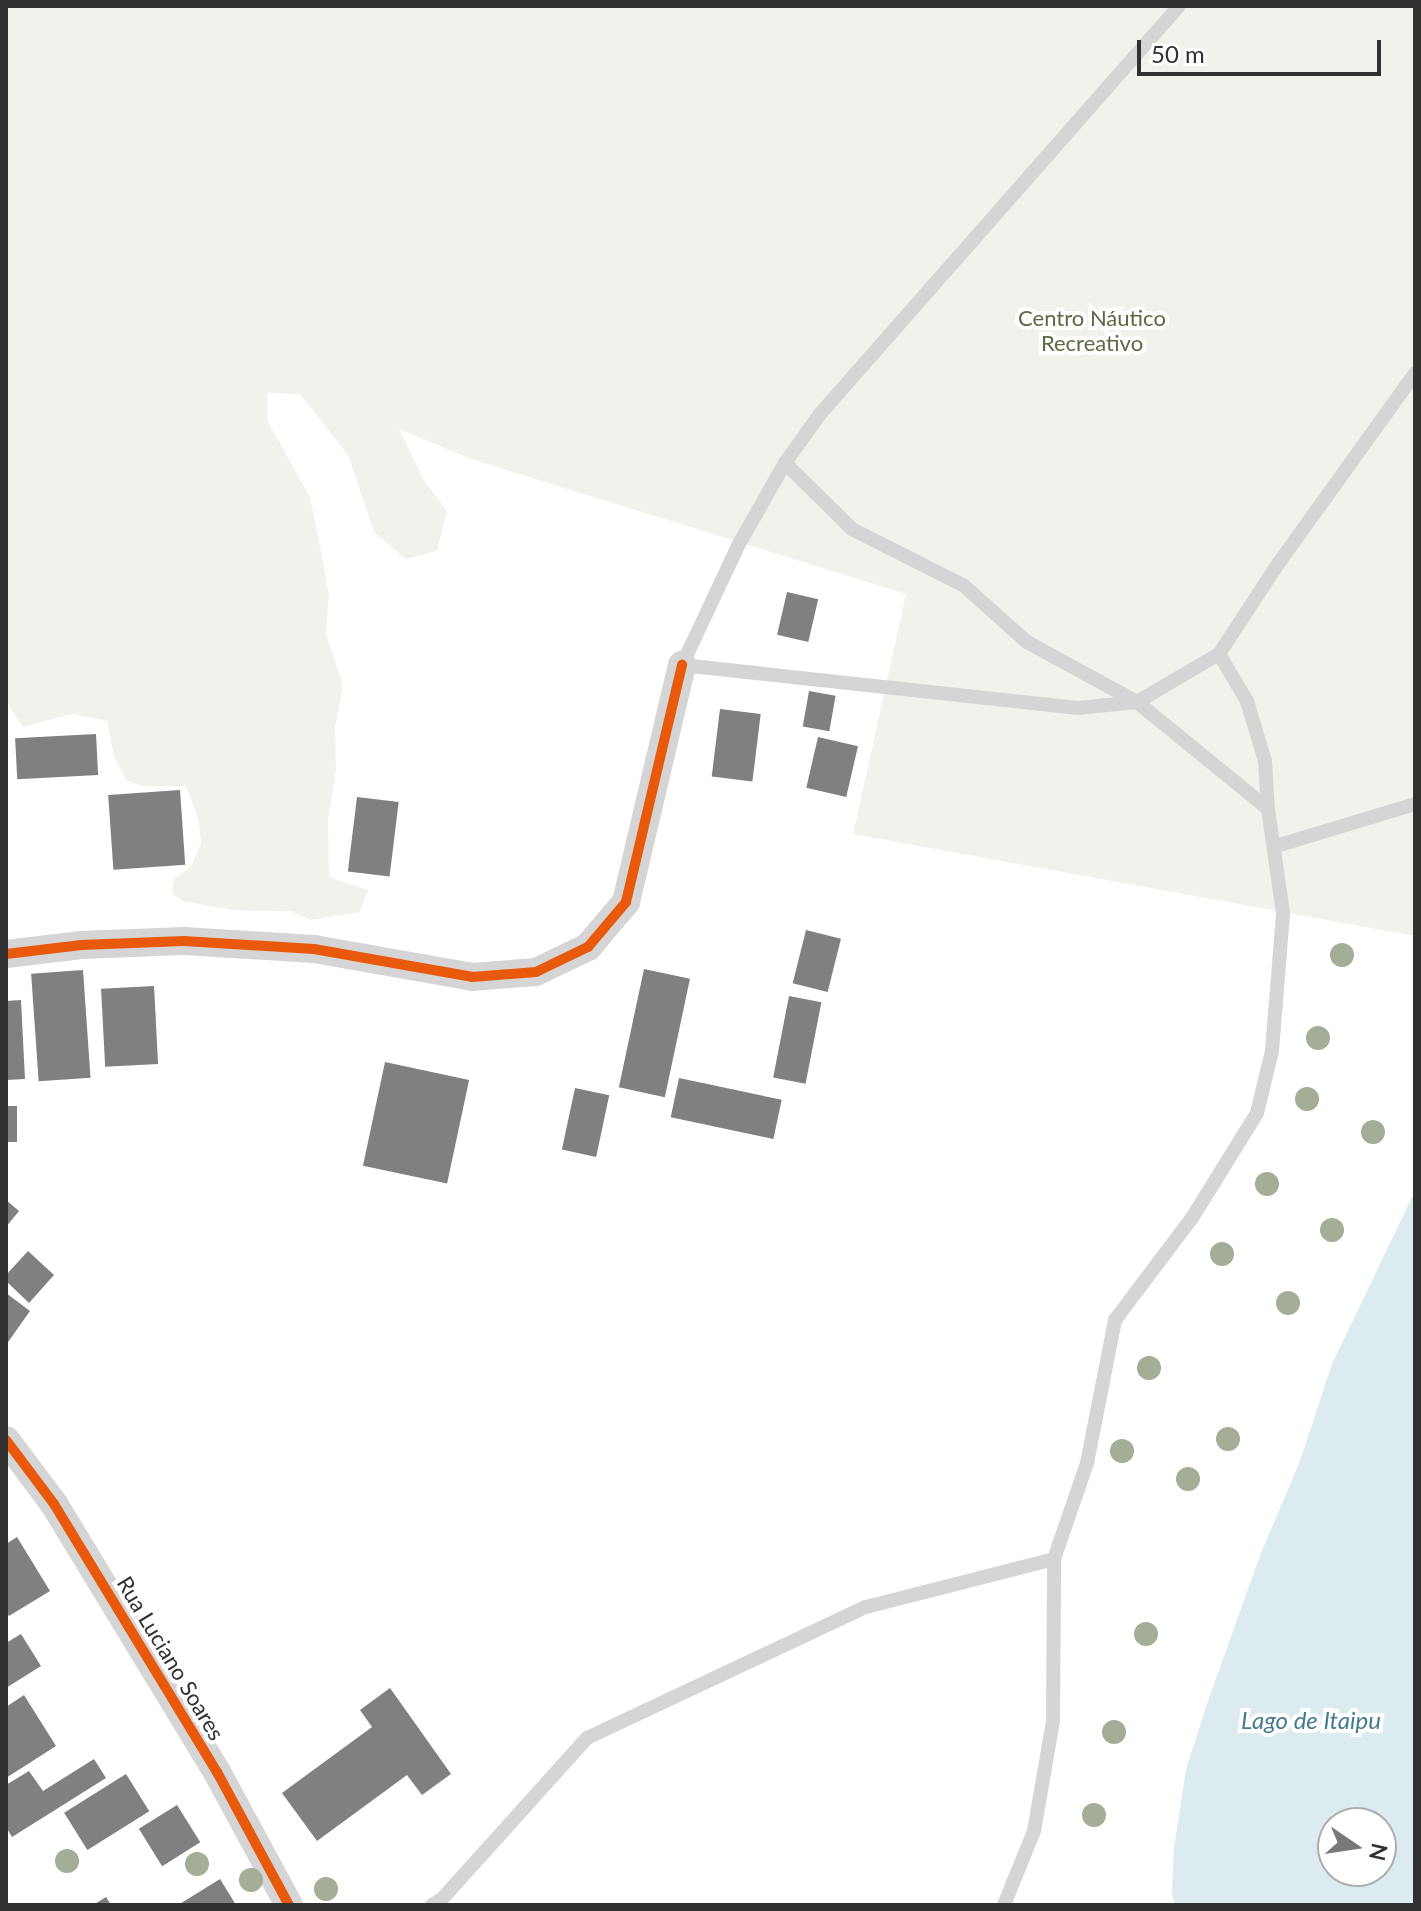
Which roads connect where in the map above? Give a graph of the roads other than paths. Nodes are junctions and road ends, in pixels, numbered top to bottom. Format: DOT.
graph roads {
  1 [pos="1179,6"];
  2 [pos="1415,373"];
  3 [pos="785,463"];
  4 [pos="1219,654"];
  5 [pos="682,665"];
  6 [pos="1137,702"];
  7 [pos="1415,804"];
  8 [pos="1268,809"];
  9 [pos="1276,846"];
  10 [pos="6,954"];
  11 [pos="6,1440"];
  12 [pos="1054,1559"];
  13 [pos="289,1905"];
  14 [pos="432,1905"];
  15 [pos="1004,1905"];
  1 -- 3 [label="lane"];
  2 -- 4 [label="lane"];
  3 -- 5 [label="lane"];
  3 -- 6 [label="lane"];
  4 -- 6 [label="lane"];
  4 -- 8 [label="lane"];
  5 -- 6 [label="lane"];
  5 -- 10 [label="street"];
  6 -- 8 [label="lane"];
  7 -- 9 [label="lane"];
  8 -- 9 [label="lane"];
  9 -- 12 [label="lane"];
  11 -- 13 [label="street, Rua Luciano Soares"];
  12 -- 14 [label="lane"];
  12 -- 15 [label="lane"];
}
